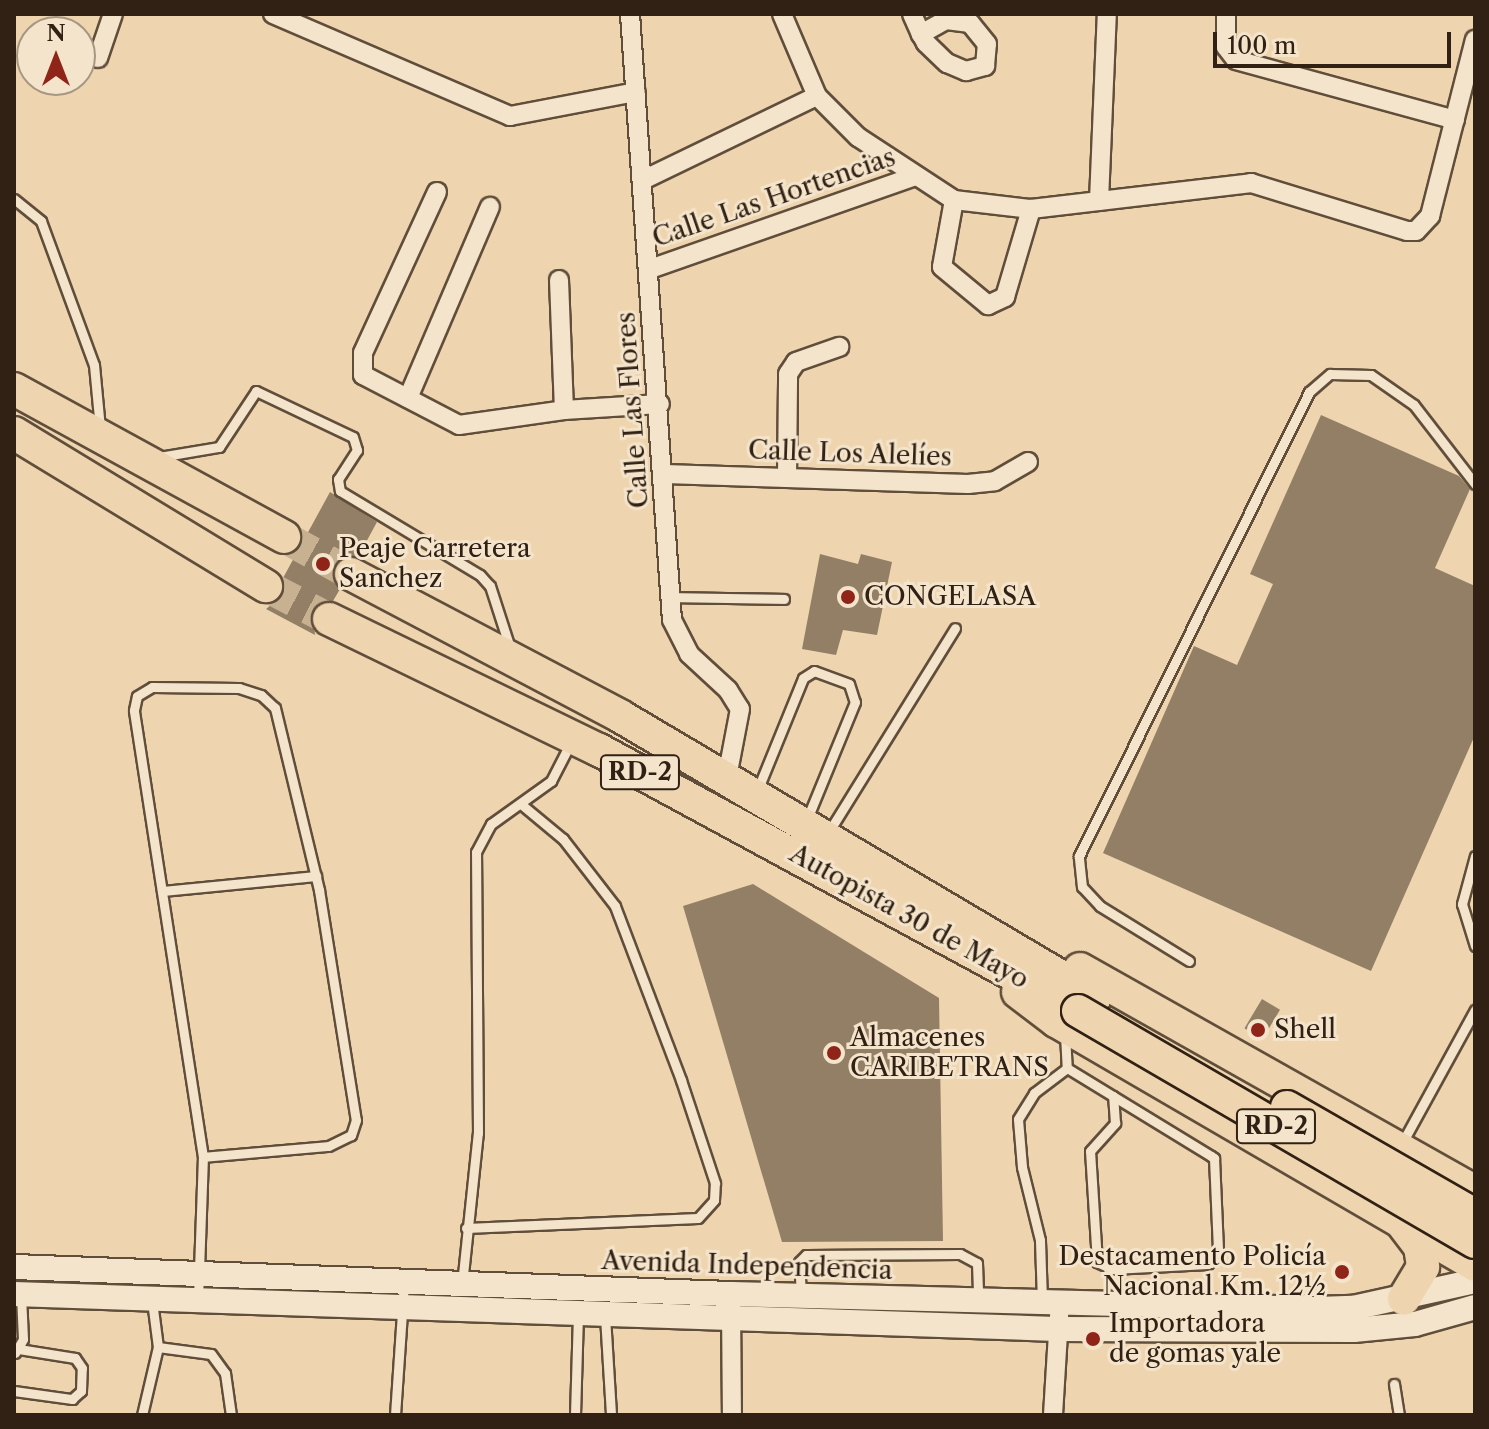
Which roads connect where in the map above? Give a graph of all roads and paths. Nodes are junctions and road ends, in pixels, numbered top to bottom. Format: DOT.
graph roads {
  1 [pos="113,14"];
  2 [pos="273,14"];
  3 [pos="630,14"];
  4 [pos="782,14"];
  5 [pos="912,14"];
  6 [pos="1107,14"];
  7 [pos="1226,14"];
  8 [pos="921,34"];
  9 [pos="1475,40"];
  10 [pos="98,58"];
  11 [pos="636,92"];
  12 [pos="817,96"];
  13 [pos="1455,120"];
  14 [pos="916,176"];
  15 [pos="643,180"];
  16 [pos="437,192"];
  17 [pos="14,199"];
  18 [pos="954,200"];
  19 [pos="1099,201"];
  20 [pos="490,207"];
  21 [pos="1031,209"];
  22 [pos="650,269"];
  23 [pos="559,280"];
  24 [pos="839,347"];
  25 [pos="14,389"];
  26 [pos="408,398"];
  27 [pos="660,404"];
  28 [pos="564,410"];
  29 [pos="14,433"];
  30 [pos="100,437"];
  31 [pos="142,460"];
  32 [pos="1028,462"];
  33 [pos="665,474"];
  34 [pos="787,478"];
  35 [pos="1475,484"];
  36 [pos="284,537"];
  37 [pos="351,574"];
  38 [pos="266,586"];
  39 [pos="670,597"];
  40 [pos="784,599"];
  41 [pos="329,619"];
  42 [pos="955,628"];
  43 [pos="514,663"];
  44 [pos="620,716"];
  45 [pos="586,744"];
  46 [pos="727,777"];
  47 [pos="755,794"];
  48 [pos="522,805"];
  49 [pos="816,830"];
  50 [pos="1475,856"];
  51 [pos="316,876"];
  52 [pos="162,891"];
  53 [pos="945,919"];
  54 [pos="1475,946"];
  55 [pos="1189,961"];
  56 [pos="1475,1010"];
  57 [pos="1079,1011"];
  58 [pos="1067,1068"];
  59 [pos="1113,1096"];
  60 [pos="1399,1149"];
  61 [pos="203,1157"];
  62 [pos="1475,1192"];
  63 [pos="1368,1204"];
  64 [pos="1475,1215"];
  65 [pos="1402,1223"];
  66 [pos="466,1228"];
  67 [pos="1475,1242"];
  68 [pos="1475,1265"];
  69 [pos="14,1267"];
  70 [pos="201,1274"];
  71 [pos="1475,1281"];
  72 [pos="404,1283"];
  73 [pos="462,1285"];
  74 [pos="578,1289"];
  75 [pos="731,1294"];
  76 [pos="18,1295"];
  77 [pos="801,1296"];
  78 [pos="1404,1299"];
  79 [pos="978,1300"];
  80 [pos="152,1301"];
  81 [pos="1051,1301"];
  82 [pos="198,1302"];
  83 [pos="402,1309"];
  84 [pos="462,1311"];
  85 [pos="1474,1313"];
  86 [pos="578,1315"];
  87 [pos="605,1316"];
  88 [pos="731,1319"];
  89 [pos="1056,1329"];
  90 [pos="158,1347"];
  91 [pos="16,1351"];
  92 [pos="1394,1384"];
  93 [pos="14,1391"];
  94 [pos="142,1415"];
  95 [pos="231,1415"];
  96 [pos="395,1415"];
  97 [pos="575,1415"];
  98 [pos="611,1415"];
  99 [pos="732,1415"];
  100 [pos="1053,1415"];
  101 [pos="1399,1415"];
  1 -- 10 [label="street"];
  2 -- 11 [label="street"];
  3 -- 11 [label="street, Calle Las Flores"];
  4 -- 12 [label="street"];
  5 -- 8 [label="street"];
  6 -- 19 [label="street"];
  7 -- 13 [label="street"];
  9 -- 13 [label="street"];
  11 -- 15 [label="street, Calle Las Flores"];
  12 -- 14 [label="street"];
  12 -- 15 [label="street"];
  13 -- 19 [label="street"];
  14 -- 18 [label="street"];
  14 -- 22 [label="street, Calle Las Hortencias"];
  15 -- 22 [label="street, Calle Las Flores"];
  16 -- 26 [label="street"];
  17 -- 30 [label="lane"];
  18 -- 21 [label="street"];
  18 -- 21 [label="street"];
  19 -- 21 [label="street"];
  20 -- 26 [label="street"];
  22 -- 27 [label="street, Calle Las Flores"];
  23 -- 28 [label="street"];
  24 -- 34 [label="street"];
  25 -- 30 [label="highway"];
  26 -- 28 [label="street"];
  27 -- 28 [label="street"];
  27 -- 33 [label="street, Calle Las Flores"];
  29 -- 38 [label="highway"];
  30 -- 31 [label="highway"];
  31 -- 36 [label="highway"];
  31 -- 43 [label="lane"];
  32 -- 34 [label="street, Calle Los Alelíes"];
  33 -- 34 [label="street, Calle Los Alelíes"];
  33 -- 39 [label="street, Calle Las Flores"];
  35 -- 55 [label="lane"];
  37 -- 43 [label="highway, Autopista 30 de Mayo / RD-2"];
  39 -- 40 [label="lane"];
  39 -- 46 [label="street, Calle Las Flores"];
  41 -- 45 [label="highway, Autopista 30 de Mayo / RD-2"];
  42 -- 49 [label="lane"];
  43 -- 44 [label="highway, Autopista 30 de Mayo / RD-2"];
  44 -- 45 [label="highway"];
  44 -- 46 [label="highway, Autopista 30 de Mayo / RD-2"];
  45 -- 48 [label="lane"];
  45 -- 53 [label="highway, Autopista 30 de Mayo / RD-2"];
  46 -- 47 [label="highway, Autopista 30 de Mayo / RD-2"];
  47 -- 49 [label="highway, Autopista 30 de Mayo / RD-2"];
  47 -- 49 [label="lane"];
  48 -- 66 [label="lane"];
  48 -- 66 [label="lane"];
  49 -- 53 [label="highway, Autopista 30 de Mayo / RD-2"];
  50 -- 54 [label="lane"];
  51 -- 52 [label="lane"];
  51 -- 52 [label="lane"];
  51 -- 61 [label="lane"];
  52 -- 61 [label="lane"];
  53 -- 57 [label="highway, Autopista 30 de Mayo / RD-2"];
  53 -- 60 [label="highway"];
  56 -- 60 [label="lane"];
  57 -- 58 [label="lane"];
  57 -- 63 [label="highway"];
  57 -- 64 [label="highway, Autopista 30 de Mayo / RD-2, bridge"];
  57 -- 67 [label="highway, Autopista 30 de Mayo / RD-2, bridge"];
  58 -- 59 [label="lane"];
  58 -- 81 [label="lane"];
  59 -- 59 [label="lane"];
  60 -- 62 [label="highway"];
  60 -- 63 [label="lane"];
  61 -- 70 [label="lane"];
  63 -- 65 [label="highway"];
  65 -- 68 [label="highway"];
  65 -- 78 [label="highway"];
  66 -- 73 [label="lane"];
  69 -- 70 [label="street, Avenida Independencia"];
  70 -- 72 [label="street, Avenida Independencia"];
  70 -- 82 [label="lane"];
  71 -- 78 [label="street, Avenida Independencia"];
  72 -- 73 [label="street, Avenida Independencia"];
  72 -- 83 [label="lane"];
  73 -- 74 [label="street, Avenida Independencia"];
  73 -- 84 [label="lane"];
  74 -- 75 [label="street, Avenida Independencia"];
  74 -- 86 [label="lane"];
  75 -- 77 [label="street, Avenida Independencia"];
  75 -- 88 [label="street"];
  76 -- 80 [label="street, Avenida Independencia"];
  76 -- 91 [label="lane"];
  77 -- 79 [label="street, Avenida Independencia"];
  77 -- 79 [label="lane"];
  78 -- 81 [label="street, Avenida Independencia"];
  79 -- 81 [label="street, Avenida Independencia"];
  80 -- 82 [label="street, Avenida Independencia"];
  80 -- 90 [label="lane"];
  81 -- 89 [label="street"];
  82 -- 83 [label="street, Avenida Independencia"];
  83 -- 84 [label="street, Avenida Independencia"];
  83 -- 96 [label="lane"];
  84 -- 86 [label="street, Avenida Independencia"];
  85 -- 89 [label="street, Avenida Independencia"];
  86 -- 87 [label="street, Avenida Independencia"];
  86 -- 97 [label="lane"];
  87 -- 88 [label="street, Avenida Independencia"];
  87 -- 98 [label="lane"];
  88 -- 89 [label="street, Avenida Independencia"];
  88 -- 99 [label="street"];
  89 -- 100 [label="street"];
  90 -- 94 [label="lane"];
  90 -- 95 [label="lane"];
  91 -- 93 [label="lane"];
  92 -- 101 [label="lane"];
}
